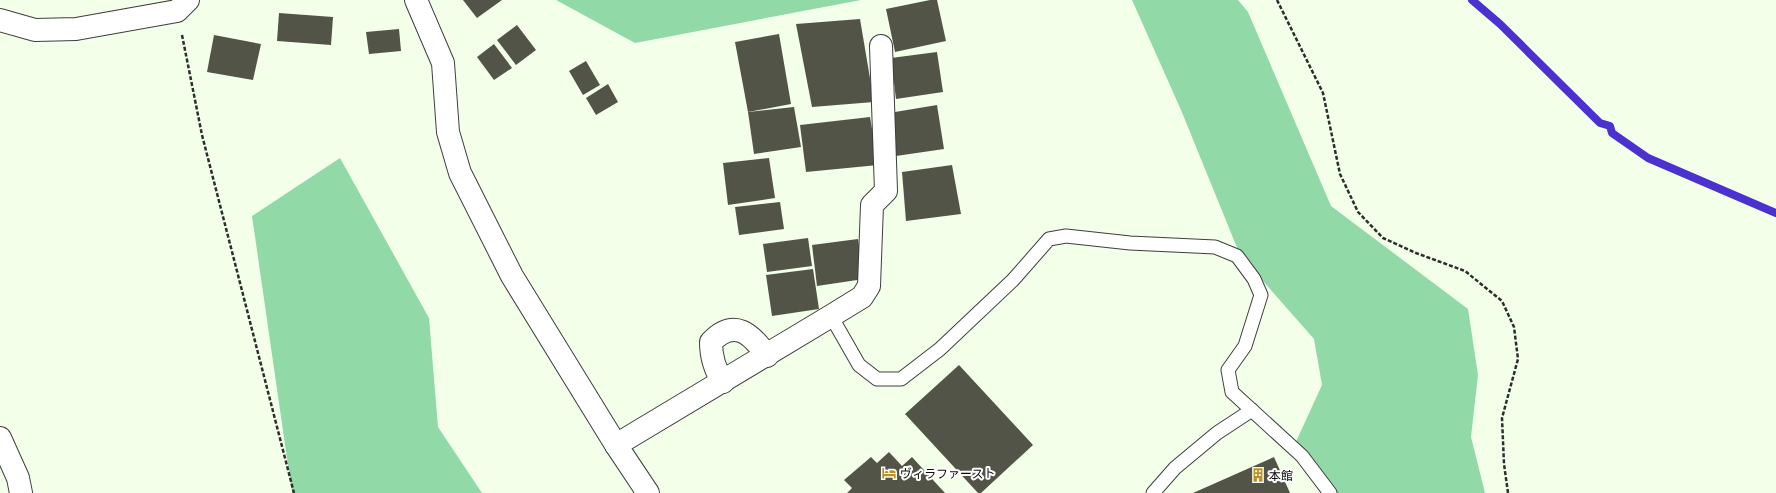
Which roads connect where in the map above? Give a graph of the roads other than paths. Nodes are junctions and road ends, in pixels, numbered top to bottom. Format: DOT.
graph roads {
  1 [pos="416,0"];
  2 [pos="183,6"];
  3 [pos="0,20"];
  4 [pos="881,46"];
  5 [pos="832,316"];
  6 [pos="767,356"];
  7 [pos="723,382"];
  8 [pos="1252,410"];
  9 [pos="0,438"];
  10 [pos="616,445"];
  11 [pos="21,493"];
  12 [pos="648,493"];
  13 [pos="1153,493"];
  14 [pos="1330,493"];
  1 -- 10 [label="street"];
  2 -- 3 [label="street"];
  4 -- 5 [label="street"];
  5 -- 6 [label="street"];
  5 -- 8 [label="lane"];
  6 -- 7 [label="street"];
  6 -- 7 [label="street"];
  7 -- 10 [label="street"];
  8 -- 13 [label="lane"];
  8 -- 14 [label="lane"];
  9 -- 11 [label="street"];
  10 -- 12 [label="street"];
}
